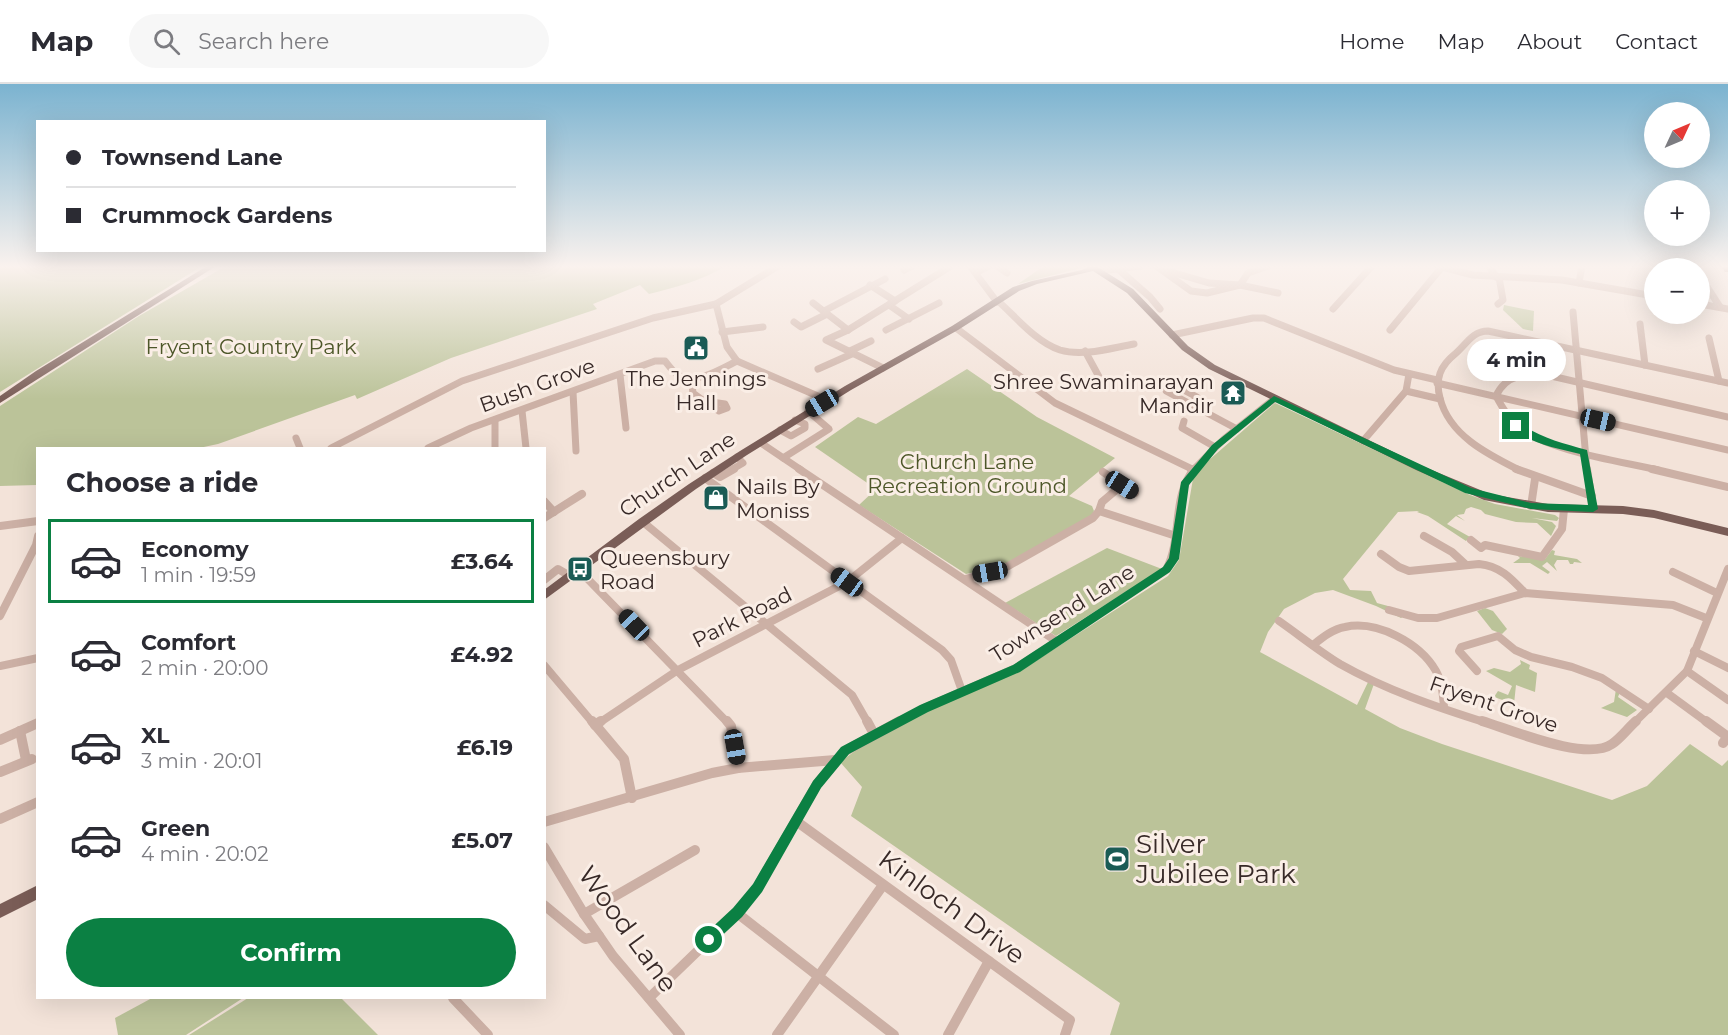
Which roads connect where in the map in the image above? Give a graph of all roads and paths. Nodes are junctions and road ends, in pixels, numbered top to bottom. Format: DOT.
graph roads {
  1 [pos="140,310"];
  2 [pos="687,310"];
  3 [pos="717,310"];
  4 [pos="823,310"];
  5 [pos="830,310"];
  6 [pos="880,310"];
  7 [pos="900,310"];
  8 [pos="925,310"];
  9 [pos="983,310"];
  10 [pos="1007,310"];
  11 [pos="1148,310"];
  12 [pos="1405,310"];
  13 [pos="1573,312"];
  14 [pos="826,313"];
  15 [pos="909,319"];
  16 [pos="794,322"];
  17 [pos="1640,324"];
  18 [pos="763,327"];
  19 [pos="956,328"];
  20 [pos="848,330"];
  21 [pos="886,330"];
  22 [pos="1390,330"];
  23 [pos="722,332"];
  24 [pos="1172,335"];
  25 [pos="1708,338"];
  26 [pos="871,341"];
  27 [pos="1134,344"];
  28 [pos="1575,349"];
  29 [pos="1085,351"];
  30 [pos="852,352"];
  31 [pos="737,361"];
  32 [pos="1645,365"];
  33 [pos="883,368"];
  34 [pos="818,369"];
  35 [pos="1409,374"];
  36 [pos="620,375"];
  37 [pos="690,378"];
  38 [pos="1437,381"];
  39 [pos="1719,381"];
  40 [pos="1578,382"];
  41 [pos="1728,383"];
  42 [pos="1104,386"];
  43 [pos="1406,391"];
  44 [pos="573,392"];
  45 [pos="1496,396"];
  46 [pos="1274,399"];
  47 [pos="1440,399"];
  48 [pos="0,400"];
  49 [pos="827,400"];
  50 [pos="704,401"];
  51 [pos="1192,404"];
  52 [pos="522,411"];
  53 [pos="808,411"];
  54 [pos="1581,416"];
  55 [pos="1728,417"];
  56 [pos="495,420"];
  57 [pos="1184,421"];
  58 [pos="626,428"];
  59 [pos="1237,429"];
  60 [pos="296,438"];
  61 [pos="447,439"];
  62 [pos="1363,441"];
  63 [pos="761,443"];
  64 [pos="300,447"];
  65 [pos="335,447"];
  66 [pos="430,447"];
  67 [pos="437,447"];
  68 [pos="495,447"];
  69 [pos="526,447"];
  70 [pos="1215,447"];
  71 [pos="1728,450"];
  72 [pos="576,451"];
  73 [pos="1584,452"];
  74 [pos="783,458"];
  75 [pos="1194,470"];
  76 [pos="1103,472"];
  77 [pos="709,475"];
  78 [pos="1535,479"];
  79 [pos="1122,485"];
  80 [pos="1728,487"];
  81 [pos="1135,493"];
  82 [pos="582,494"];
  83 [pos="1592,496"];
  84 [pos="546,503"];
  85 [pos="1531,506"];
  86 [pos="1564,509"];
  87 [pos="1593,509"];
  88 [pos="1099,511"];
  89 [pos="554,512"];
  90 [pos="546,517"];
  91 [pos="36,520"];
  92 [pos="643,522"];
  93 [pos="0,526"];
  94 [pos="1728,532"];
  95 [pos="1176,536"];
  96 [pos="1424,536"];
  97 [pos="902,538"];
  98 [pos="1471,540"];
  99 [pos="36,545"];
  100 [pos="1381,554"];
  101 [pos="1465,564"];
  102 [pos="1728,569"];
  103 [pos="578,570"];
  104 [pos="1672,572"];
  105 [pos="570,576"];
  106 [pos="546,578"];
  107 [pos="964,579"];
  108 [pos="1726,580"];
  109 [pos="847,582"];
  110 [pos="1525,593"];
  111 [pos="1717,593"];
  112 [pos="546,594"];
  113 [pos="1389,610"];
  114 [pos="0,616"];
  115 [pos="1706,618"];
  116 [pos="1279,621"];
  117 [pos="768,625"];
  118 [pos="1056,641"];
  119 [pos="1313,645"];
  120 [pos="1694,651"];
  121 [pos="36,658"];
  122 [pos="0,666"];
  123 [pos="546,667"];
  124 [pos="1728,668"];
  125 [pos="678,670"];
  126 [pos="1477,671"];
  127 [pos="1687,671"];
  128 [pos="962,691"];
  129 [pos="1667,693"];
  130 [pos="1728,700"];
  131 [pos="1444,707"];
  132 [pos="1649,709"];
  133 [pos="36,724"];
  134 [pos="595,725"];
  135 [pos="20,731"];
  136 [pos="874,734"];
  137 [pos="0,740"];
  138 [pos="1723,743"];
  139 [pos="835,760"];
  140 [pos="811,763"];
  141 [pos="738,768"];
  142 [pos="0,772"];
  143 [pos="822,777"];
  144 [pos="632,798"];
  145 [pos="36,803"];
  146 [pos="0,819"];
  147 [pos="546,821"];
  148 [pos="796,821"];
  149 [pos="546,850"];
  150 [pos="695,850"];
  151 [pos="882,885"];
  152 [pos="36,892"];
  153 [pos="546,907"];
  154 [pos="0,910"];
  155 [pos="737,913"];
  156 [pos="584,914"];
  157 [pos="600,936"];
  158 [pos="989,961"];
  159 [pos="818,976"];
  160 [pos="648,998"];
  161 [pos="454,999"];
  162 [pos="488,1035"];
  163 [pos="680,1035"];
  164 [pos="777,1035"];
  165 [pos="894,1035"];
  166 [pos="948,1035"];
  167 [pos="1065,1035"];
  1 -- 48 [label="main road"];
  2 -- 65 [label="street"];
  3 -- 23 [label="street"];
  4 -- 14 [label="street"];
  5 -- 14 [label="street"];
  6 -- 20 [label="street"];
  7 -- 15 [label="street"];
  8 -- 15 [label="street"];
  9 -- 19 [label="main road, Church Lane"];
  10 -- 29 [label="street"];
  11 -- 24 [label="main road"];
  12 -- 22 [label="street"];
  13 -- 28 [label="street"];
  14 -- 16 [label="street"];
  14 -- 20 [label="street"];
  15 -- 21 [label="street"];
  17 -- 32 [label="street"];
  18 -- 23 [label="street"];
  19 -- 33 [label="main road, Church Lane"];
  19 -- 75 [label="street"];
  20 -- 30 [label="street"];
  23 -- 31 [label="street"];
  24 -- 35 [label="street"];
  24 -- 46 [label="main road"];
  25 -- 39 [label="street"];
  26 -- 30 [label="street"];
  27 -- 29 [label="street"];
  28 -- 32 [label="street"];
  28 -- 38 [label="street"];
  28 -- 40 [label="street"];
  29 -- 42 [label="street"];
  30 -- 33 [label="street"];
  30 -- 34 [label="street"];
  31 -- 37 [label="street"];
  31 -- 49 [label="street"];
  32 -- 39 [label="street"];
  33 -- 49 [label="main road, Church Lane"];
  35 -- 38 [label="street"];
  35 -- 43 [label="street"];
  36 -- 37 [label="street, Bush Grove"];
  36 -- 44 [label="street, Bush Grove"];
  36 -- 58 [label="street"];
  37 -- 50 [label="street"];
  38 -- 45 [label="street"];
  38 -- 47 [label="street"];
  39 -- 41 [label="street"];
  40 -- 45 [label="street"];
  40 -- 54 [label="street"];
  40 -- 55 [label="street"];
  43 -- 47 [label="street"];
  43 -- 62 [label="street"];
  44 -- 52 [label="street, Bush Grove"];
  44 -- 72 [label="street"];
  45 -- 54 [label="street"];
  45 -- 73 [label="street"];
  46 -- 59 [label="street, Townsend Lane"];
  46 -- 62 [label="main road"];
  47 -- 78 [label="street"];
  49 -- 53 [label="main road, Church Lane"];
  51 -- 59 [label="street"];
  52 -- 56 [label="street, Bush Grove"];
  52 -- 69 [label="street"];
  53 -- 63 [label="main road, Church Lane"];
  53 -- 74 [label="street"];
  54 -- 71 [label="street"];
  54 -- 73 [label="street"];
  56 -- 61 [label="street, Bush Grove"];
  56 -- 68 [label="street"];
  57 -- 70 [label="street"];
  59 -- 70 [label="street, Townsend Lane"];
  60 -- 64 [label="street"];
  61 -- 66 [label="street, Bush Grove"];
  61 -- 67 [label="street, Bush Grove"];
  62 -- 85 [label="main road"];
  63 -- 74 [label="street"];
  63 -- 77 [label="main road, Church Lane"];
  70 -- 75 [label="street, Townsend Lane"];
  73 -- 80 [label="street"];
  73 -- 83 [label="street"];
  74 -- 97 [label="street"];
  75 -- 95 [label="street, Townsend Lane"];
  76 -- 79 [label="street"];
  77 -- 92 [label="main road, Church Lane"];
  77 -- 109 [label="street"];
  78 -- 83 [label="street"];
  78 -- 85 [label="street"];
  79 -- 81 [label="street"];
  79 -- 88 [label="street"];
  82 -- 89 [label="street"];
  83 -- 87 [label="street"];
  84 -- 89 [label="street"];
  85 -- 86 [label="main road"];
  86 -- 87 [label="main road"];
  86 -- 98 [label="street"];
  87 -- 94 [label="main road"];
  88 -- 95 [label="street"];
  88 -- 107 [label="street"];
  89 -- 90 [label="street"];
  91 -- 93 [label="street"];
  92 -- 103 [label="main road, Church Lane"];
  92 -- 117 [label="street"];
  95 -- 118 [label="street, Townsend Lane"];
  96 -- 101 [label="street"];
  97 -- 107 [label="street"];
  97 -- 109 [label="street, Park Road"];
  99 -- 114 [label="street"];
  100 -- 101 [label="street"];
  101 -- 110 [label="street"];
  102 -- 108 [label="street"];
  103 -- 105 [label="main road, Church Lane"];
  103 -- 125 [label="street"];
  104 -- 111 [label="street"];
  105 -- 106 [label="street"];
  105 -- 112 [label="main road, Church Lane"];
  107 -- 118 [label="street"];
  108 -- 111 [label="street"];
  109 -- 117 [label="street, Park Road"];
  109 -- 128 [label="street"];
  110 -- 113 [label="street"];
  110 -- 115 [label="street"];
  111 -- 115 [label="street"];
  115 -- 120 [label="street"];
  116 -- 119 [label="street, Fryent Grove"];
  117 -- 125 [label="street, Park Road"];
  117 -- 136 [label="street"];
  118 -- 128 [label="street, Townsend Lane"];
  119 -- 131 [label="street, Fryent Grove"];
  119 -- 131 [label="street"];
  120 -- 124 [label="street"];
  120 -- 127 [label="street"];
  121 -- 122 [label="street"];
  123 -- 134 [label="street"];
  125 -- 134 [label="street, Park Road"];
  125 -- 141 [label="street"];
  126 -- 132 [label="street"];
  127 -- 129 [label="street, Fryent Grove"];
  127 -- 130 [label="street"];
  128 -- 136 [label="street, Townsend Lane"];
  129 -- 132 [label="street, Fryent Grove"];
  129 -- 138 [label="street"];
  131 -- 132 [label="street, Fryent Grove"];
  133 -- 135 [label="street"];
  134 -- 144 [label="street"];
  135 -- 137 [label="street"];
  135 -- 142 [label="street"];
  136 -- 139 [label="street, Townsend Lane"];
  139 -- 140 [label="street"];
  139 -- 143 [label="street, Townsend Lane"];
  140 -- 141 [label="street"];
  140 -- 143 [label="street"];
  141 -- 144 [label="street"];
  143 -- 148 [label="street, Townsend Lane"];
  144 -- 147 [label="street"];
  145 -- 146 [label="street"];
  148 -- 151 [label="street, Kinloch Drive"];
  148 -- 155 [label="street, Townsend Lane"];
  149 -- 156 [label="street, Wood Lane"];
  150 -- 156 [label="street"];
  151 -- 158 [label="street, Kinloch Drive"];
  151 -- 159 [label="street"];
  152 -- 154 [label="main road"];
  153 -- 157 [label="street"];
  155 -- 159 [label="street"];
  155 -- 160 [label="street, Townsend Lane"];
  156 -- 157 [label="street, Wood Lane"];
  157 -- 160 [label="street, Wood Lane"];
  158 -- 166 [label="street"];
  158 -- 167 [label="street, Kinloch Drive"];
  159 -- 164 [label="street"];
  159 -- 165 [label="street"];
  160 -- 163 [label="street, Wood Lane"];
  161 -- 162 [label="street"];
}
